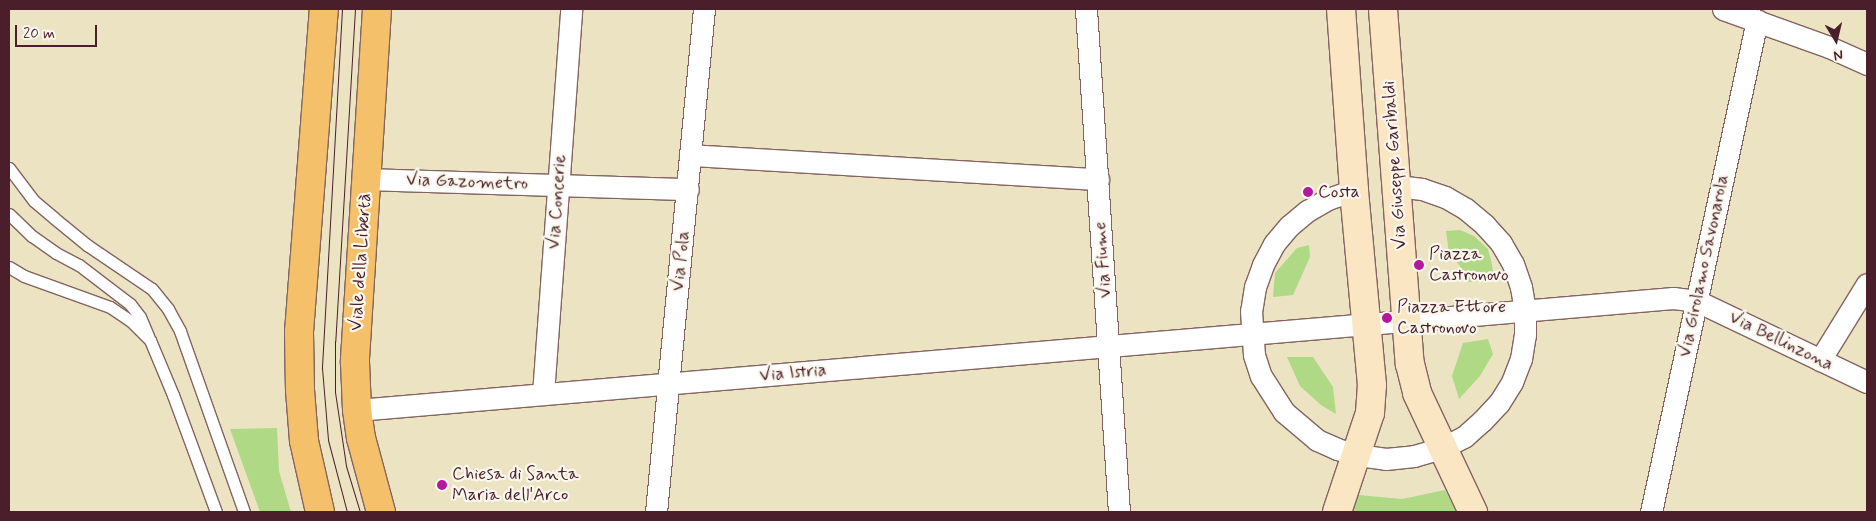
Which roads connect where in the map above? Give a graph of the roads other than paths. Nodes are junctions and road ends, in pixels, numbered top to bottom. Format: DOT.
graph roads {
  1 [pos="324,9"];
  2 [pos="377,9"];
  3 [pos="571,9"];
  4 [pos="704,9"];
  5 [pos="1086,9"];
  6 [pos="1341,9"];
  7 [pos="1383,9"];
  8 [pos="1723,9"];
  9 [pos="1756,20"];
  10 [pos="1867,64"];
  11 [pos="690,155"];
  12 [pos="9,168"];
  13 [pos="367,179"];
  14 [pos="1098,179"];
  15 [pos="558,185"];
  16 [pos="1397,186"];
  17 [pos="688,189"];
  18 [pos="1354,190"];
  19 [pos="9,214"];
  20 [pos="9,266"];
  21 [pos="1867,284"];
  22 [pos="1697,301"];
  23 [pos="1536,309"];
  24 [pos="1407,321"];
  25 [pos="1367,324"];
  26 [pos="1251,334"];
  27 [pos="150,340"];
  28 [pos="1109,346"];
  29 [pos="1820,360"];
  30 [pos="1867,382"];
  31 [pos="668,383"];
  32 [pos="543,394"];
  33 [pos="357,410"];
  34 [pos="1447,459"];
  35 [pos="1354,466"];
  36 [pos="216,512"];
  37 [pos="244,512"];
  38 [pos="320,512"];
  39 [pos="381,512"];
  40 [pos="656,512"];
  41 [pos="1119,512"];
  42 [pos="1338,512"];
  43 [pos="1473,512"];
  44 [pos="1651,512"];
  1 -- 38 [label="main road"];
  2 -- 13 [label="main road, Viale della Libertà"];
  3 -- 15 [label="street, Via Concerie"];
  4 -- 11 [label="street, Via Pola"];
  5 -- 14 [label="street, Via Fiume"];
  6 -- 18 [label="street"];
  7 -- 16 [label="street, Via Giuseppe Garibaldi"];
  8 -- 9 [label="street"];
  9 -- 10 [label="street"];
  9 -- 22 [label="street, Via Girolamo Savonarola"];
  11 -- 14 [label="street"];
  11 -- 17 [label="street, Via Pola"];
  12 -- 37 [label="lane"];
  13 -- 15 [label="street, Via Gazometro"];
  13 -- 33 [label="main road, Viale della Libertà"];
  14 -- 28 [label="street, Via Fiume"];
  15 -- 17 [label="street, Via Gazometro"];
  15 -- 32 [label="street, Via Concerie"];
  16 -- 23 [label="street"];
  16 -- 24 [label="street, Via Giuseppe Garibaldi"];
  17 -- 31 [label="street, Via Pola"];
  18 -- 25 [label="street"];
  18 -- 26 [label="street"];
  19 -- 27 [label="lane"];
  20 -- 27 [label="lane"];
  21 -- 29 [label="street"];
  22 -- 23 [label="street, Via Bellinzona"];
  22 -- 29 [label="street, Via Bellinzona"];
  22 -- 44 [label="street, Via Girolamo Savonarola"];
  23 -- 24 [label="street, Via Bellinzona"];
  23 -- 34 [label="street"];
  24 -- 25 [label="street, Via Bellinzona"];
  24 -- 34 [label="street, Via Giuseppe Garibaldi"];
  25 -- 26 [label="street, Via Istria"];
  25 -- 35 [label="street"];
  26 -- 28 [label="street, Via Istria"];
  26 -- 35 [label="street"];
  27 -- 36 [label="lane"];
  28 -- 31 [label="street, Via Istria"];
  28 -- 41 [label="street, Via Fiume"];
  29 -- 30 [label="street, Via Bellinzona"];
  31 -- 32 [label="street, Via Istria"];
  31 -- 40 [label="street, Via Pola"];
  32 -- 33 [label="street, Via Istria"];
  33 -- 39 [label="main road, Viale della Libertà"];
  34 -- 35 [label="street"];
  34 -- 43 [label="street, Via Giuseppe Garibaldi"];
  35 -- 42 [label="street"];
}
